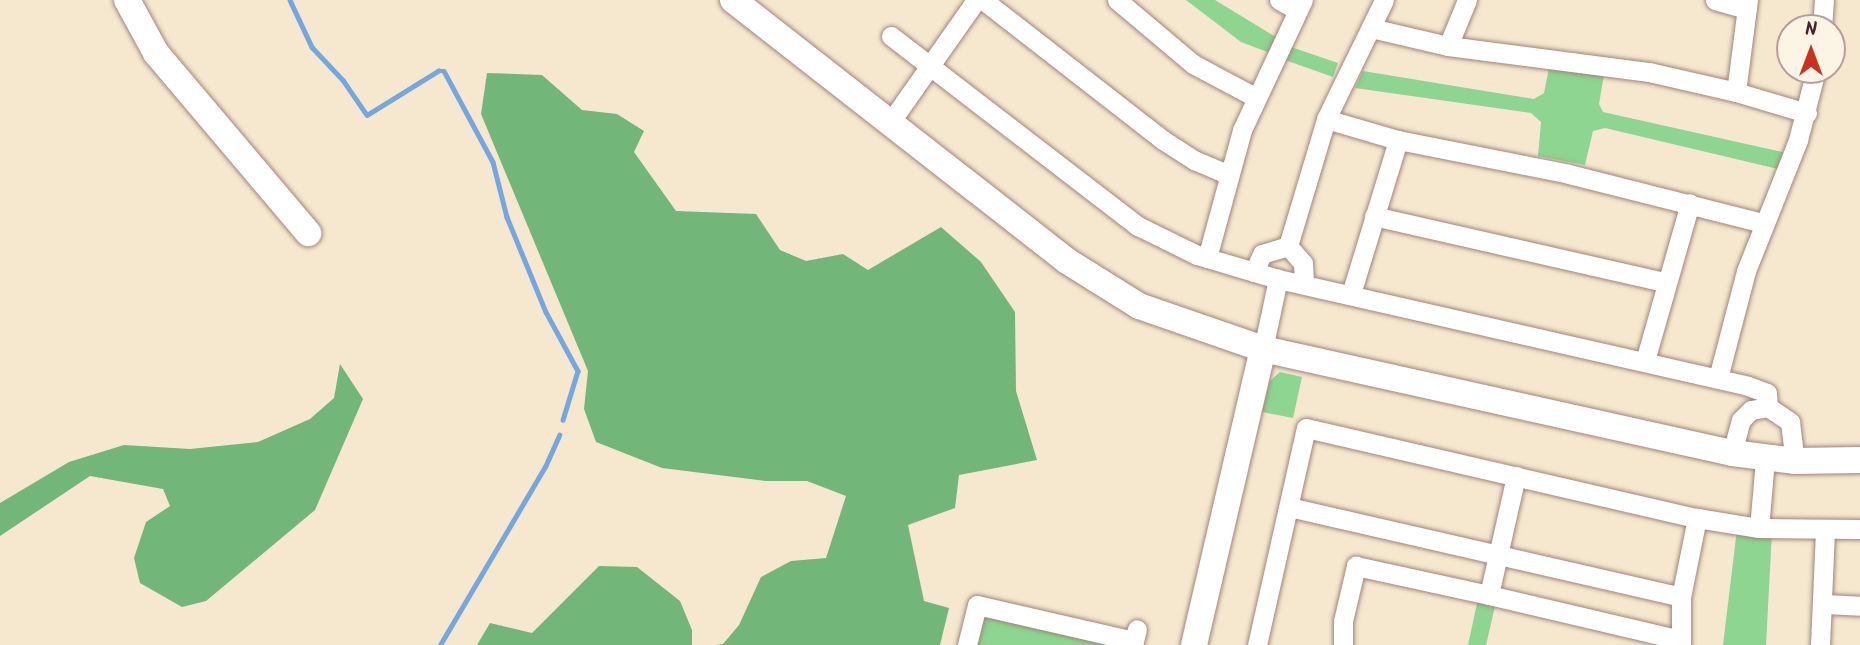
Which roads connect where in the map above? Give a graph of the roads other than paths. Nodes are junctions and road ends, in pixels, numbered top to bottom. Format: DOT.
graph roads {
  1 [pos="127,0"];
  2 [pos="733,0"];
  3 [pos="976,0"];
  4 [pos="983,0"];
  5 [pos="1117,0"];
  6 [pos="1279,0"];
  7 [pos="1384,0"];
  8 [pos="1467,0"];
  9 [pos="1715,0"];
  10 [pos="1300,5"];
  11 [pos="1747,5"];
  12 [pos="1371,28"];
  13 [pos="891,36"];
  14 [pos="1448,46"];
  15 [pos="930,66"];
  16 [pos="1813,84"];
  17 [pos="1736,92"];
  18 [pos="1255,97"];
  19 [pos="1807,113"];
  20 [pos="1326,119"];
  21 [pos="889,124"];
  22 [pos="1398,140"];
  23 [pos="1229,174"];
  24 [pos="1690,203"];
  25 [pos="1374,216"];
  26 [pos="1762,223"];
  27 [pos="308,233"];
  28 [pos="1288,246"];
  29 [pos="1207,258"];
  30 [pos="1254,272"];
  31 [pos="1278,279"];
  32 [pos="1664,282"];
  33 [pos="1304,284"];
  34 [pos="1351,294"];
  35 [pos="1263,349"];
  36 [pos="1645,361"];
  37 [pos="1718,378"];
  38 [pos="1768,407"];
  39 [pos="1732,453"];
  40 [pos="1765,459"];
  41 [pos="1860,460"];
  42 [pos="1795,461"];
  43 [pos="1516,476"];
  44 [pos="1289,507"];
  45 [pos="1697,518"];
  46 [pos="1759,528"];
  47 [pos="1860,529"];
  48 [pos="1825,531"];
  49 [pos="1497,555"];
  50 [pos="1489,595"];
  51 [pos="1681,597"];
  52 [pos="1825,604"];
  53 [pos="1860,606"];
  54 [pos="1137,629"];
  55 [pos="1681,643"];
  56 [pos="968,645"];
  57 [pos="1194,645"];
  58 [pos="1257,645"];
  59 [pos="1343,645"];
  60 [pos="1820,645"];
  1 -- 27 [label="street"];
  2 -- 21 [label="street"];
  3 -- 15 [label="street"];
  4 -- 23 [label="street"];
  5 -- 18 [label="street"];
  6 -- 10 [label="street"];
  7 -- 12 [label="street"];
  8 -- 14 [label="street"];
  9 -- 11 [label="street"];
  10 -- 18 [label="street"];
  11 -- 17 [label="street"];
  12 -- 14 [label="street"];
  12 -- 20 [label="street"];
  13 -- 15 [label="street"];
  14 -- 17 [label="street"];
  15 -- 21 [label="street"];
  15 -- 29 [label="street"];
  16 -- 19 [label="street"];
  17 -- 19 [label="street"];
  18 -- 23 [label="street"];
  19 -- 26 [label="street"];
  20 -- 22 [label="street"];
  20 -- 28 [label="street"];
  21 -- 35 [label="street"];
  22 -- 24 [label="street"];
  22 -- 25 [label="street"];
  23 -- 29 [label="street"];
  24 -- 26 [label="street"];
  24 -- 32 [label="street"];
  25 -- 32 [label="street"];
  25 -- 34 [label="street"];
  26 -- 37 [label="street"];
  28 -- 30 [label="street"];
  28 -- 33 [label="street"];
  29 -- 30 [label="street"];
  30 -- 31 [label="street"];
  31 -- 33 [label="street"];
  31 -- 35 [label="street"];
  32 -- 36 [label="street"];
  33 -- 34 [label="street"];
  34 -- 36 [label="street"];
  35 -- 39 [label="street"];
  35 -- 57 [label="street"];
  36 -- 37 [label="street"];
  37 -- 38 [label="street"];
  38 -- 39 [label="street"];
  38 -- 42 [label="street"];
  39 -- 40 [label="street"];
  40 -- 42 [label="street"];
  40 -- 46 [label="street"];
  41 -- 42 [label="street"];
  43 -- 44 [label="street"];
  43 -- 45 [label="street"];
  43 -- 49 [label="street"];
  44 -- 49 [label="street"];
  44 -- 58 [label="street"];
  45 -- 46 [label="street"];
  45 -- 51 [label="street"];
  46 -- 48 [label="street"];
  47 -- 48 [label="street"];
  48 -- 52 [label="street"];
  49 -- 50 [label="street"];
  49 -- 51 [label="street"];
  50 -- 55 [label="street"];
  50 -- 59 [label="street"];
  51 -- 55 [label="street"];
  52 -- 53 [label="street"];
  52 -- 60 [label="street"];
  54 -- 56 [label="street"];
}
